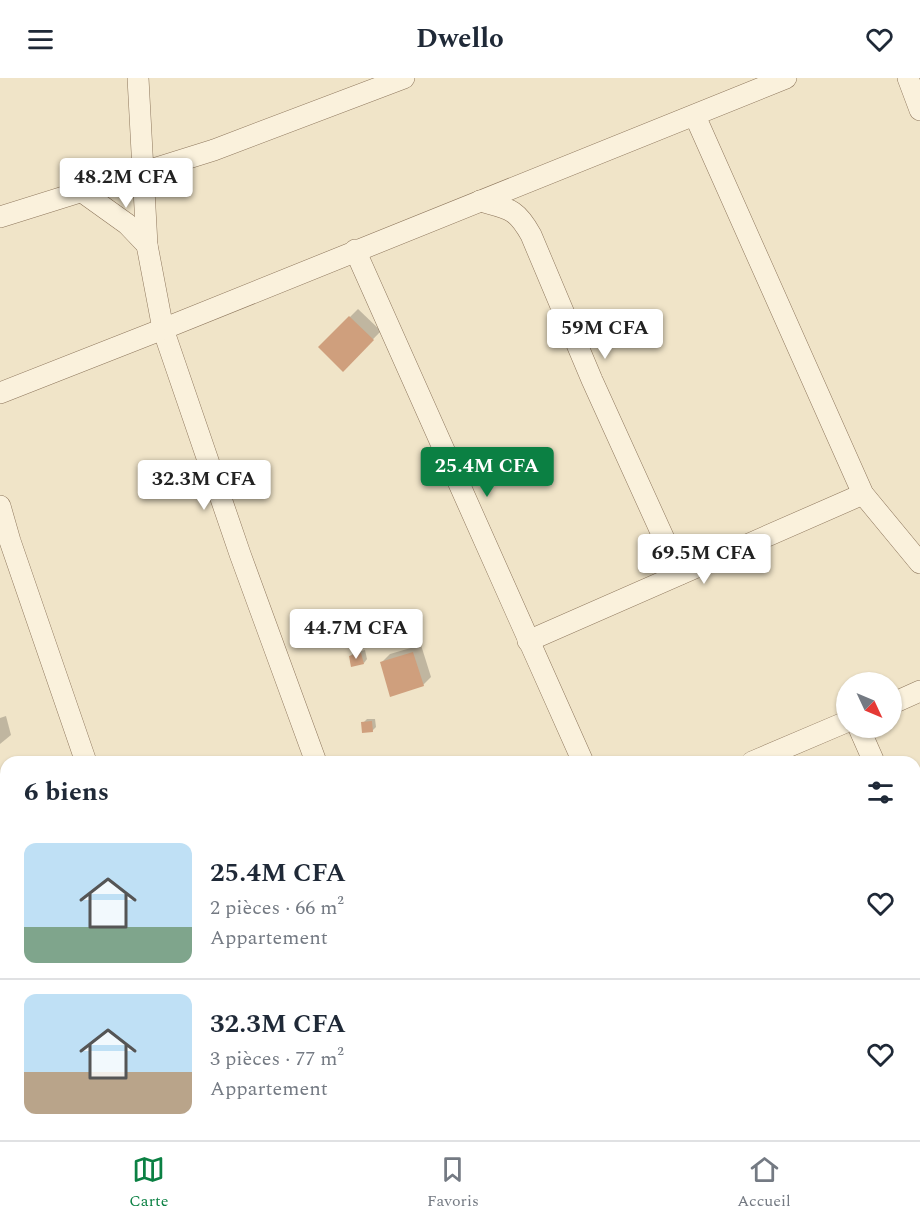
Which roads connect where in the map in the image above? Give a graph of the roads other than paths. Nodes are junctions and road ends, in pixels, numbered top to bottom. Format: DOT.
graph roads {
  1 [pos="138,78"];
  2 [pos="404,78"];
  3 [pos="786,78"];
  4 [pos="909,78"];
  5 [pos="920,110"];
  6 [pos="695,116"];
  7 [pos="144,172"];
  8 [pos="81,191"];
  9 [pos="480,201"];
  10 [pos="0,217"];
  11 [pos="147,245"];
  12 [pos="355,250"];
  13 [pos="163,329"];
  14 [pos="0,393"];
  15 [pos="864,494"];
  16 [pos="0,506"];
  17 [pos="5,543"];
  18 [pos="920,563"];
  19 [pos="680,574"];
  20 [pos="528,641"];
  21 [pos="920,691"];
  22 [pos="902,699"];
  23 [pos="836,726"];
  24 [pos="863,738"];
  25 [pos="84,756"];
  26 [pos="314,756"];
  27 [pos="580,756"];
  28 [pos="766,756"];
  29 [pos="871,756"];
  1 -- 7 [label="street"];
  2 -- 7 [label="street"];
  3 -- 6 [label="street"];
  4 -- 5 [label="street"];
  6 -- 9 [label="street"];
  6 -- 15 [label="street"];
  7 -- 8 [label="street"];
  7 -- 11 [label="street"];
  8 -- 10 [label="street"];
  8 -- 11 [label="street"];
  9 -- 12 [label="street"];
  9 -- 19 [label="street"];
  11 -- 13 [label="street"];
  12 -- 13 [label="street"];
  12 -- 20 [label="street"];
  13 -- 14 [label="street"];
  13 -- 26 [label="street"];
  15 -- 18 [label="street"];
  15 -- 19 [label="street"];
  16 -- 17 [label="street"];
  17 -- 25 [label="street"];
  19 -- 20 [label="street"];
  20 -- 27 [label="street"];
  21 -- 22 [label="street"];
  23 -- 28 [label="street"];
  24 -- 29 [label="street"];
}
